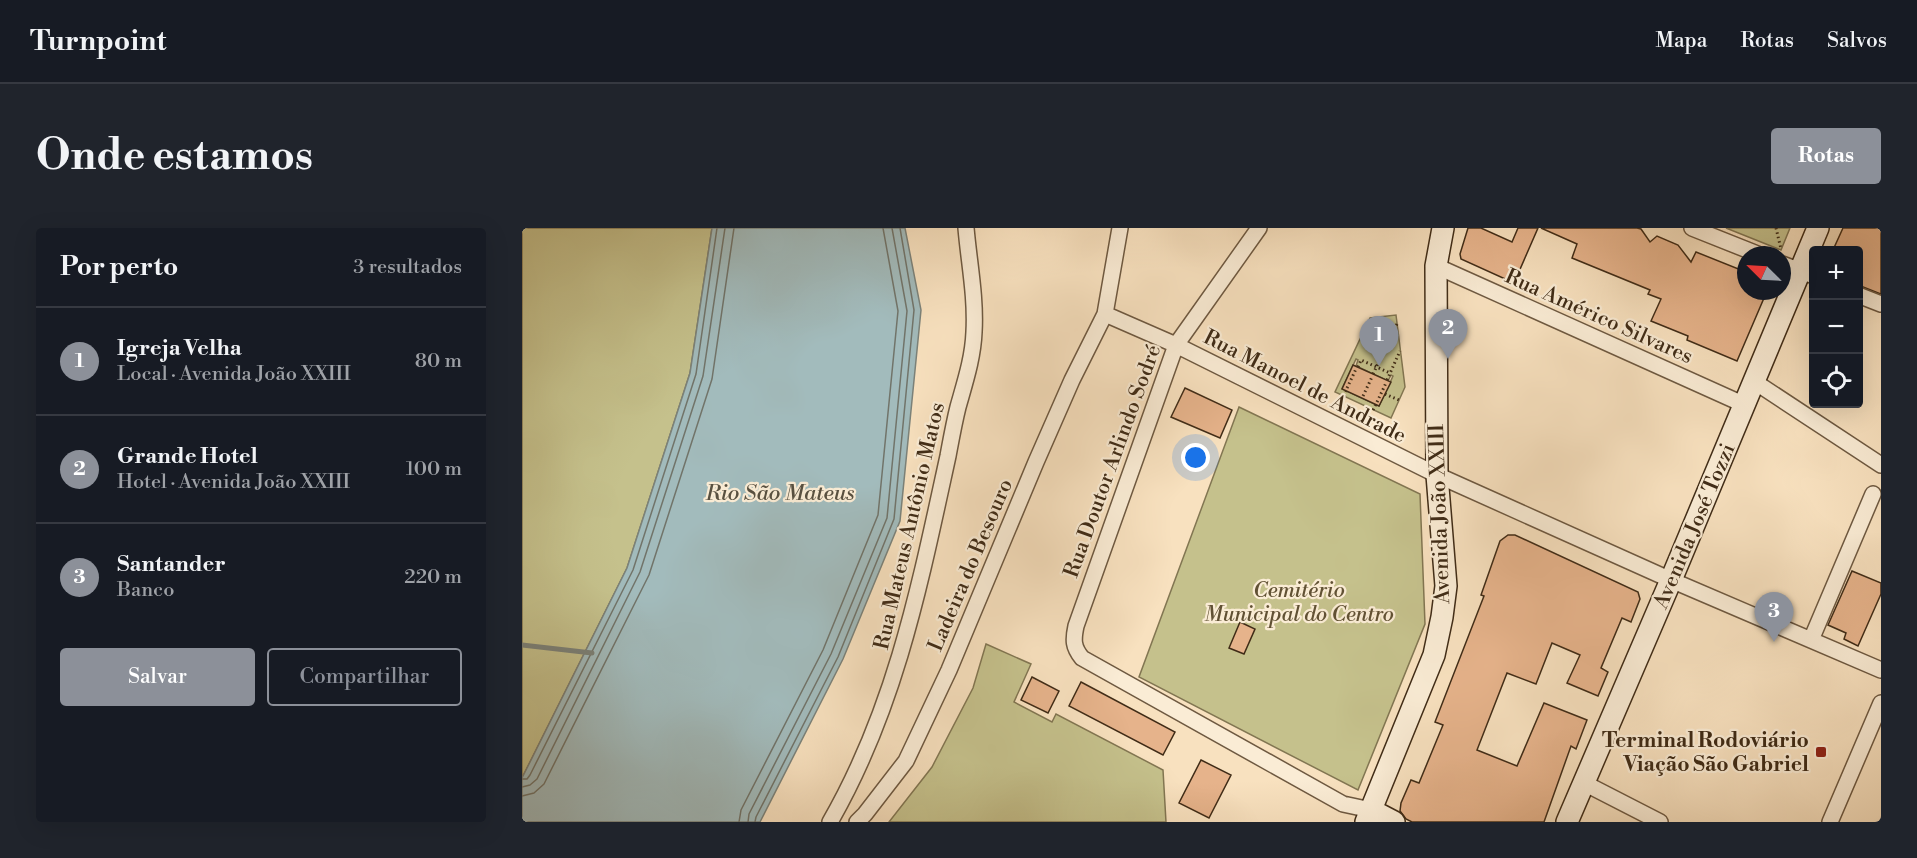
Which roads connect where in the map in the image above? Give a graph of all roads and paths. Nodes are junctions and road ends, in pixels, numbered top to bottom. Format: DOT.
graph roads {
  1 [pos="966,228"];
  2 [pos="1120,228"];
  3 [pos="1259,228"];
  4 [pos="1443,228"];
  5 [pos="1692,228"];
  6 [pos="1818,228"];
  7 [pos="1737,246"];
  8 [pos="1436,266"];
  9 [pos="1799,270"];
  10 [pos="1863,297"];
  11 [pos="1881,304"];
  12 [pos="1105,314"];
  13 [pos="1397,324"];
  14 [pos="1369,343"];
  15 [pos="1176,345"];
  16 [pos="1385,350"];
  17 [pos="1400,351"];
  18 [pos="1377,367"];
  19 [pos="1390,373"];
  20 [pos="1755,382"];
  21 [pos="1383,393"];
  22 [pos="1344,396"];
  23 [pos="1364,396"];
  24 [pos="1399,400"];
  25 [pos="1745,405"];
  26 [pos="1373,410"];
  27 [pos="1881,465"];
  28 [pos="1437,475"];
  29 [pos="1873,494"];
  30 [pos="1671,580"];
  31 [pos="1811,640"];
  32 [pos="1881,670"];
  33 [pos="1881,703"];
  34 [pos="1584,783"];
  35 [pos="1364,818"];
  36 [pos="830,822"];
  37 [pos="857,822"];
  38 [pos="1394,822"];
  39 [pos="1567,822"];
  40 [pos="1660,822"];
  41 [pos="1830,822"];
  1 -- 36 [label="street, Rua Mateus Antônio Matos"];
  2 -- 12 [label="street, Ladeira do Besouro"];
  3 -- 15 [label="street, Rua Doutor Arlindo Sodré"];
  4 -- 8 [label="street, Avenida João XXIII"];
  5 -- 7 [label="street"];
  6 -- 9 [label="street, Avenida José Tozzi"];
  8 -- 25 [label="street, Rua Américo Silvares"];
  8 -- 28 [label="street, Avenida João XXIII"];
  9 -- 20 [label="street, Avenida José Tozzi"];
  10 -- 11 [label="street"];
  12 -- 15 [label="street, Rua Manoel de Andrade"];
  12 -- 37 [label="street, Ladeira do Besouro"];
  13 -- 16 [label="path"];
  14 -- 16 [label="path"];
  15 -- 28 [label="street, Rua Manoel de Andrade"];
  15 -- 35 [label="street, Rua Doutor Arlindo Sodré"];
  16 -- 18 [label="path"];
  17 -- 19 [label="path"];
  18 -- 19 [label="path"];
  18 -- 22 [label="path"];
  18 -- 23 [label="path"];
  19 -- 21 [label="path"];
  20 -- 25 [label="street, Avenida José Tozzi"];
  20 -- 27 [label="street"];
  21 -- 24 [label="path"];
  21 -- 26 [label="path"];
  25 -- 30 [label="street, Avenida José Tozzi"];
  28 -- 30 [label="street, Rua Manoel de Andrade"];
  28 -- 35 [label="street, Avenida João XXIII"];
  29 -- 31 [label="street"];
  30 -- 31 [label="street, Rua Manoel de Andrade"];
  30 -- 34 [label="street, Avenida José Tozzi"];
  31 -- 32 [label="street, Rua Manoel de Andrade"];
  33 -- 41 [label="street"];
  34 -- 39 [label="street, Avenida José Tozzi"];
  34 -- 40 [label="street"];
  35 -- 38 [label="street"];
}
